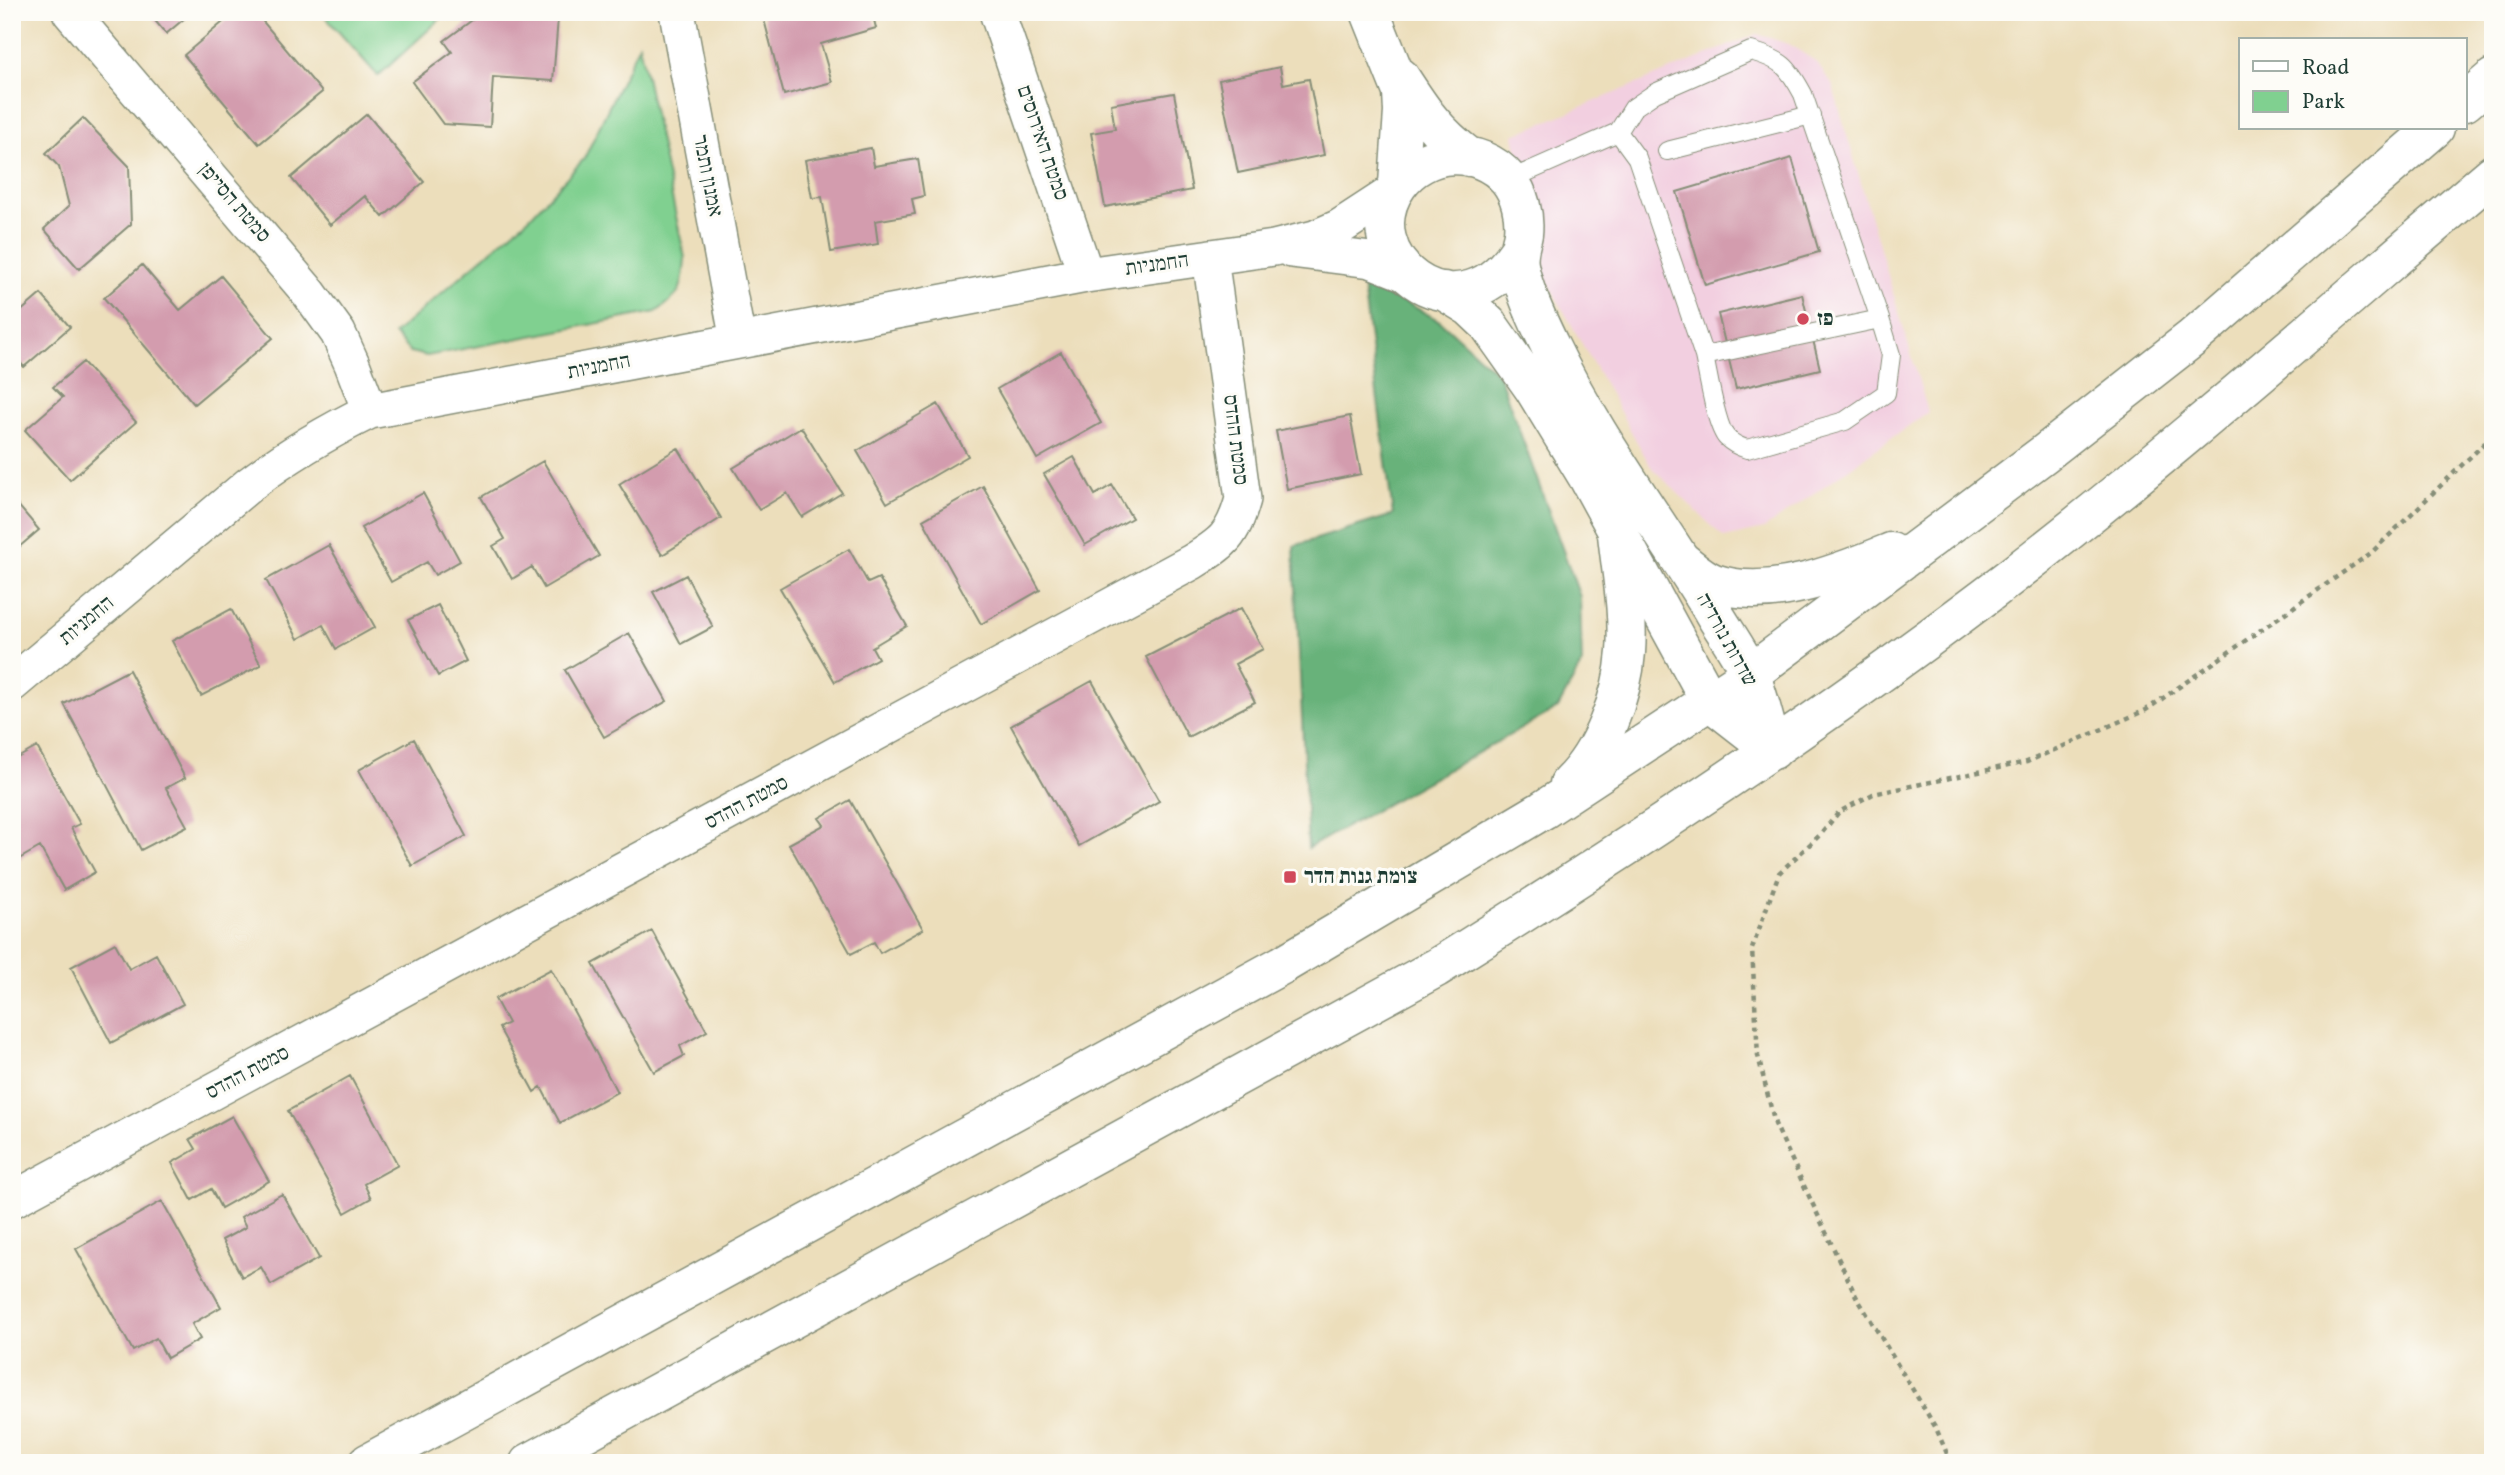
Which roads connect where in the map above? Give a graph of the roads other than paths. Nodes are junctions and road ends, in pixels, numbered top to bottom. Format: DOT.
graph roads {
  1 [pos="70,12"];
  2 [pos="677,12"];
  3 [pos="997,12"];
  4 [pos="1370,12"];
  5 [pos="1391,63"];
  6 [pos="2493,78"];
  7 [pos="2466,101"];
  8 [pos="1811,116"];
  9 [pos="2433,130"];
  10 [pos="1618,132"];
  11 [pos="1667,151"];
  12 [pos="1469,157"];
  13 [pos="2493,174"];
  14 [pos="1509,180"];
  15 [pos="1395,189"];
  16 [pos="1274,248"];
  17 [pos="1517,253"];
  18 [pos="1210,257"];
  19 [pos="1086,275"];
  20 [pos="1409,275"];
  21 [pos="1444,291"];
  22 [pos="1880,319"];
  23 [pos="738,341"];
  24 [pos="1704,356"];
  25 [pos="370,411"];
  26 [pos="1944,529"];
  27 [pos="1617,534"];
  28 [pos="1683,562"];
  29 [pos="1750,674"];
  30 [pos="12,684"];
  31 [pos="1710,701"];
  32 [pos="1773,750"];
  33 [pos="1543,810"];
  34 [pos="12,1200"];
  35 [pos="368,1463"];
  36 [pos="529,1463"];
  1 -- 25 [label="street, סמטת הסייפן"];
  2 -- 23 [label="street, אמנון ותמר"];
  3 -- 19 [label="street, סמטת האירוסים"];
  4 -- 5 [label="main road"];
  5 -- 12 [label="main road"];
  5 -- 15 [label="main road"];
  6 -- 7 [label="main road"];
  8 -- 10 [label="lane"];
  8 -- 11 [label="lane"];
  8 -- 22 [label="lane"];
  9 -- 26 [label="main road"];
  10 -- 14 [label="lane"];
  10 -- 24 [label="lane"];
  12 -- 14 [label="main road"];
  12 -- 15 [label="main road"];
  13 -- 32 [label="main road"];
  14 -- 17 [label="main road"];
  15 -- 16 [label="street, החמניות"];
  15 -- 20 [label="main road"];
  16 -- 18 [label="street, החמניות"];
  16 -- 20 [label="street, החמניות"];
  17 -- 21 [label="main road"];
  17 -- 28 [label="main road, שדרות נורדיה"];
  18 -- 19 [label="street, החמניות"];
  18 -- 34 [label="street, סמטת ההדס"];
  19 -- 23 [label="street, החמניות"];
  20 -- 21 [label="main road"];
  21 -- 27 [label="main road, שדרות נורדיה"];
  22 -- 24 [label="lane"];
  22 -- 24 [label="lane"];
  23 -- 25 [label="street, החמניות"];
  25 -- 30 [label="street, החמניות"];
  26 -- 28 [label="main road"];
  26 -- 29 [label="main road"];
  27 -- 31 [label="main road, שדרות נורדיה"];
  27 -- 33 [label="main road"];
  28 -- 29 [label="main road, שדרות נורדיה"];
  29 -- 31 [label="main road"];
  29 -- 32 [label="main road, שדרות נורדיה"];
  31 -- 32 [label="main road, שדרות נורדיה"];
  31 -- 33 [label="main road"];
  32 -- 36 [label="main road"];
  33 -- 35 [label="main road"];
}
